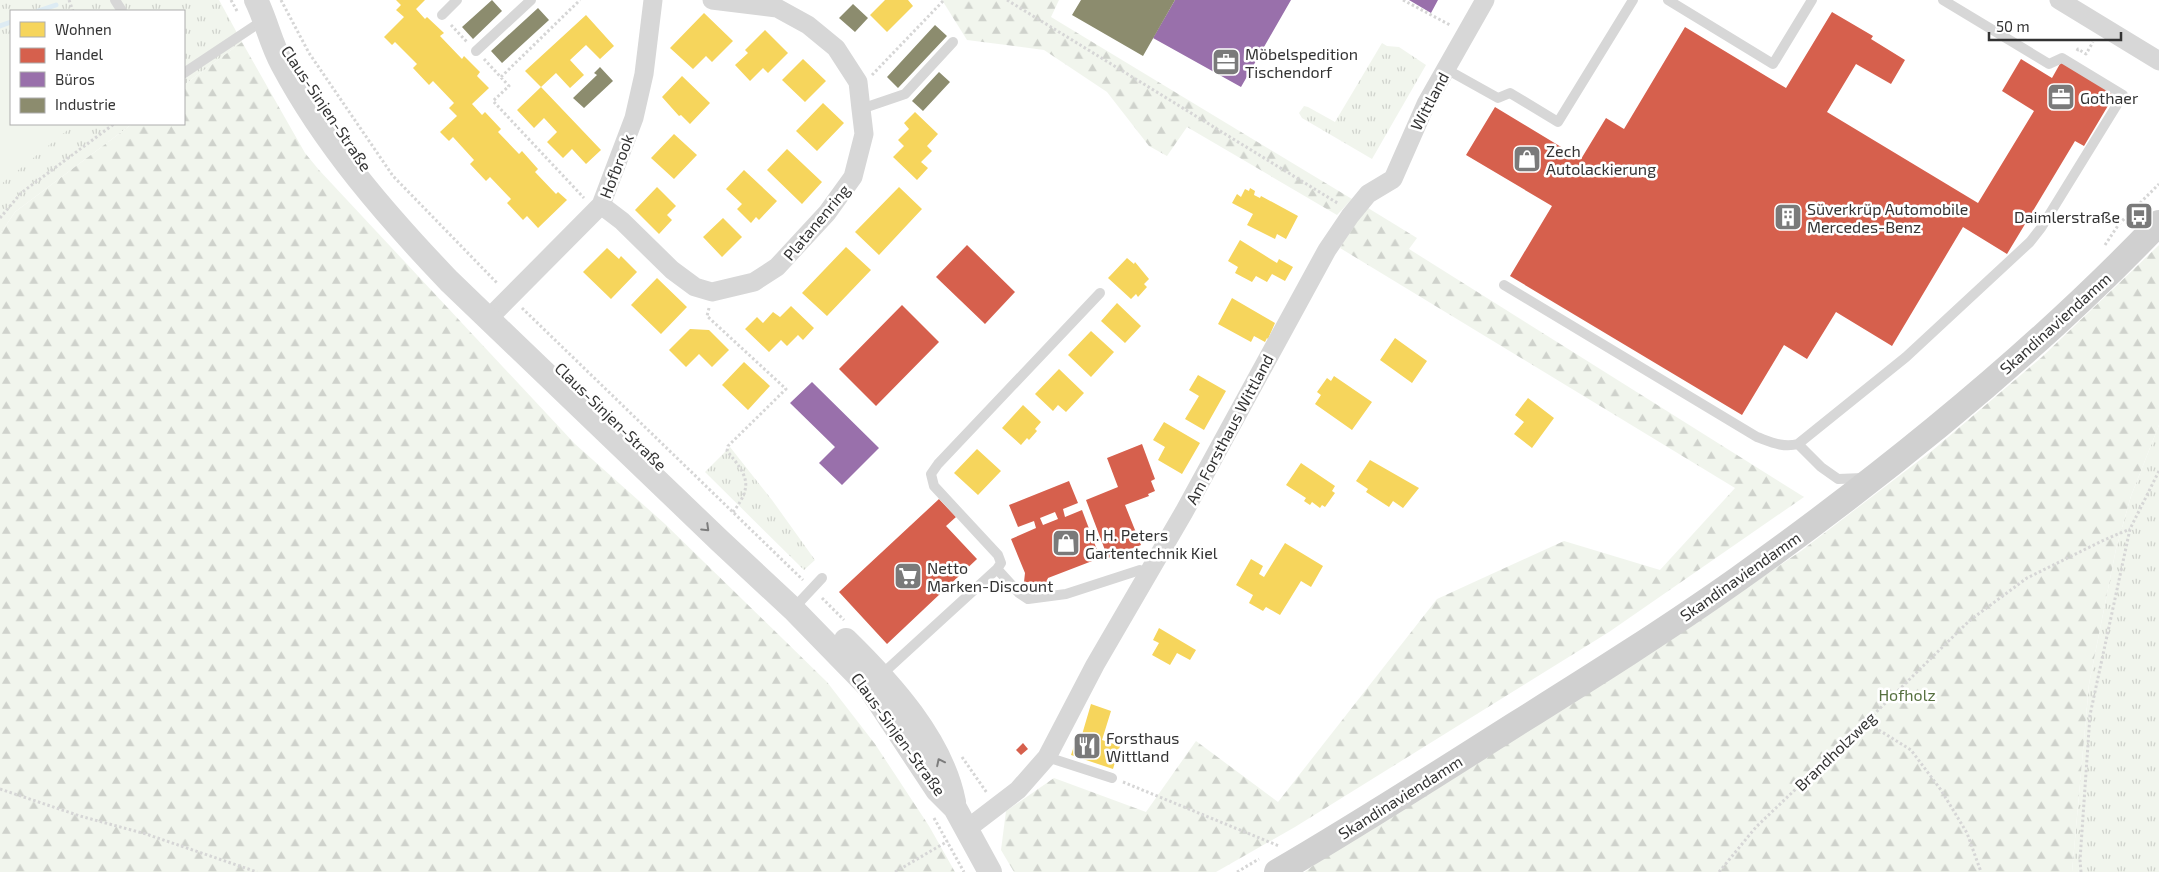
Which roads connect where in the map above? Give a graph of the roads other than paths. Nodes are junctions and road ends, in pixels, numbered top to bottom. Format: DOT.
graph roads {
  1 [pos="457,0"];
  2 [pos="531,0"];
  3 [pos="653,0"];
  4 [pos="712,0"];
  5 [pos="1485,0"];
  6 [pos="1633,0"];
  7 [pos="1668,0"];
  8 [pos="1812,0"];
  9 [pos="1943,0"];
  10 [pos="2058,0"];
  11 [pos="261,9"];
  12 [pos="442,14"];
  13 [pos="953,42"];
  14 [pos="476,51"];
  15 [pos="2159,61"];
  16 [pos="1446,69"];
  17 [pos="185,72"];
  18 [pos="861,109"];
  19 [pos="1368,194"];
  20 [pos="599,208"];
  21 [pos="2159,223"];
  22 [pos="1504,285"];
  23 [pos="1100,293"];
  24 [pos="499,307"];
  25 [pos="1798,444"];
  26 [pos="1878,475"];
  27 [pos="1838,479"];
  28 [pos="1833,509"];
  29 [pos="997,569"];
  30 [pos="1149,574"];
  31 [pos="822,578"];
  32 [pos="803,599"];
  33 [pos="875,681"];
  34 [pos="1047,757"];
  35 [pos="1112,778"];
  36 [pos="957,835"];
  37 [pos="1285,862"];
  38 [pos="990,872"];
  1 -- 12 [label="lane"];
  2 -- 14 [label="lane"];
  3 -- 20 [label="street, Hofbrook"];
  4 -- 18 [label="street, Platanenring"];
  5 -- 16 [label="street, Wittland"];
  6 -- 16 [label="lane"];
  7 -- 8 [label="lane"];
  9 -- 25 [label="lane"];
  10 -- 15 [label="street"];
  11 -- 17 [label="lane"];
  11 -- 24 [label="street, Claus-Sinjen-Straße"];
  13 -- 18 [label="lane"];
  16 -- 19 [label="street, Wittland"];
  18 -- 20 [label="street, Platanenring"];
  19 -- 30 [label="street, Am Forsthaus Wittland"];
  20 -- 24 [label="street, Hofbrook"];
  21 -- 26 [label="main road, Skandinaviendamm"];
  22 -- 25 [label="lane"];
  23 -- 29 [label="lane"];
  24 -- 32 [label="street, Claus-Sinjen-Straße"];
  25 -- 27 [label="lane"];
  26 -- 27 [label="lane"];
  26 -- 28 [label="main road, Skandinaviendamm"];
  27 -- 28 [label="lane"];
  28 -- 37 [label="main road, Skandinaviendamm"];
  29 -- 30 [label="lane"];
  29 -- 33 [label="lane"];
  30 -- 34 [label="street, Am Forsthaus Wittland"];
  31 -- 32 [label="lane"];
  32 -- 33 [label="street, Claus-Sinjen-Straße"];
  33 -- 36 [label="street, Claus-Sinjen-Straße"];
  34 -- 35 [label="lane"];
  34 -- 36 [label="street, Am Forsthaus Wittland"];
  36 -- 38 [label="street, Claus-Sinjen-Straße"];
}
